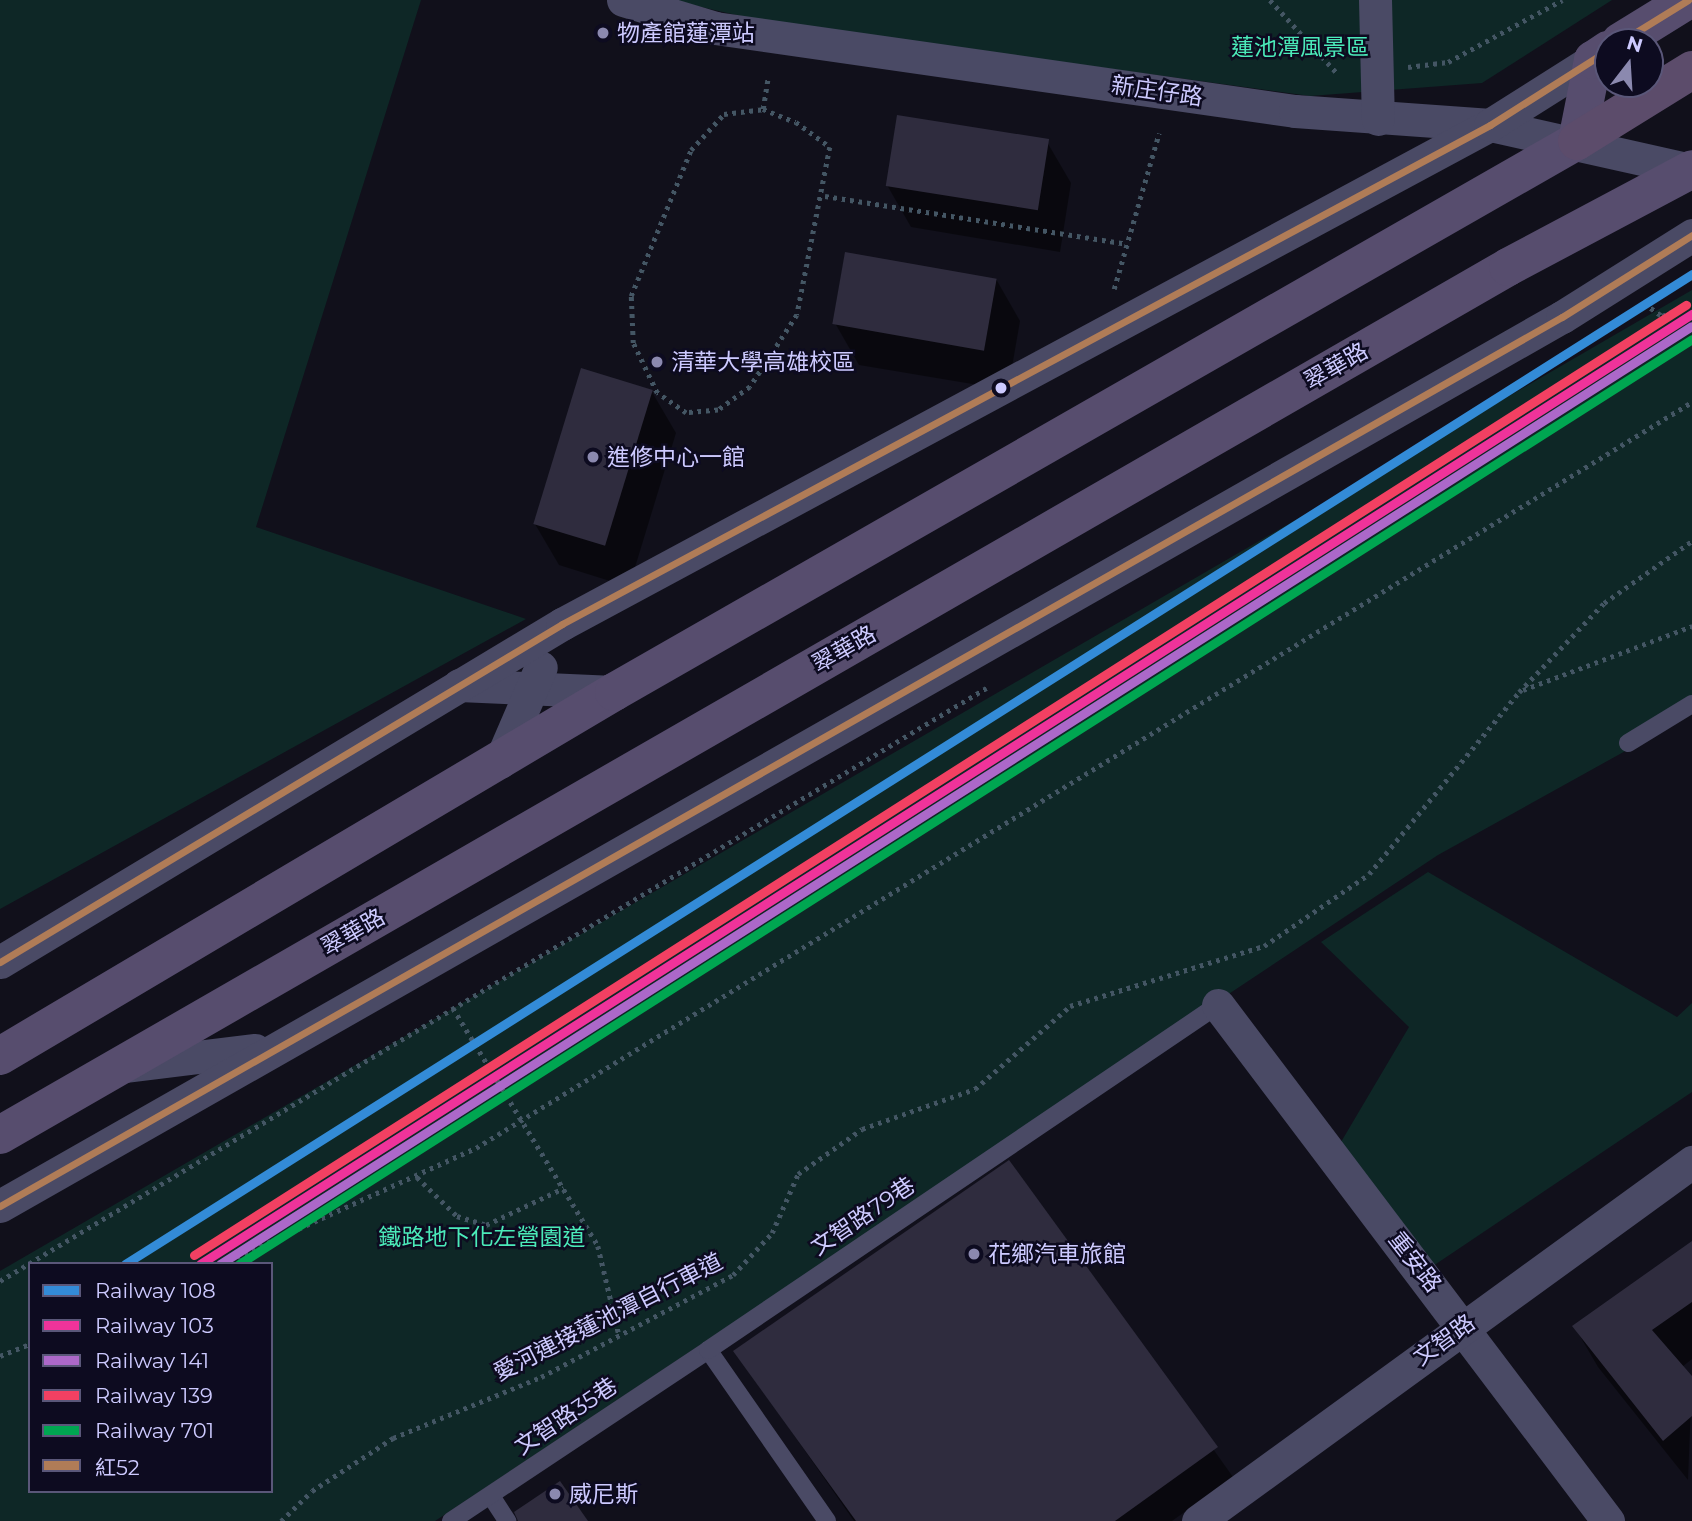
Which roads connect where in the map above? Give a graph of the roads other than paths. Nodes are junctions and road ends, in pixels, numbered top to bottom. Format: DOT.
graph roads {
  1 [pos="623,0"];
  2 [pos="1375,0"];
  3 [pos="1688,0"];
  4 [pos="1644,28"];
  5 [pos="1594,59"];
  6 [pos="1692,70"];
  7 [pos="1594,90"];
  8 [pos="1378,119"];
  9 [pos="1490,125"];
  10 [pos="1577,141"];
  11 [pos="1691,169"];
  12 [pos="1692,235"];
  13 [pos="562,624"];
  14 [pos="457,685"];
  15 [pos="532,685"];
  16 [pos="614,692"];
  17 [pos="1692,705"];
  18 [pos="1628,743"];
  19 [pos="500,762"];
  20 [pos="0,962"];
  21 [pos="233,1001"];
  22 [pos="1218,1006"];
  23 [pos="272,1048"];
  24 [pos="0,1056"];
  25 [pos="195,1058"];
  26 [pos="118,1067"];
  27 [pos="158,1112"];
  28 [pos="0,1135"];
  29 [pos="1692,1162"];
  30 [pos="0,1206"];
  31 [pos="1464,1325"];
  32 [pos="708,1350"];
  33 [pos="491,1496"];
  34 [pos="451,1521"];
  35 [pos="507,1521"];
  36 [pos="827,1521"];
  37 [pos="1198,1521"];
  38 [pos="1608,1521"];
  1 -- 8 [label="street, 新庄仔路"];
  2 -- 8 [label="street"];
  3 -- 4 [label="main road"];
  5 -- 9 [label="street"];
  6 -- 10 [label="highway"];
  7 -- 10 [label="main road"];
  8 -- 9 [label="street, 新庄仔路"];
  9 -- 10 [label="street, 新庄仔路"];
  9 -- 13 [label="street"];
  10 -- 11 [label="street, 新庄仔路"];
  10 -- 16 [label="main road"];
  11 -- 21 [label="main road, 翠華路"];
  12 -- 23 [label="street"];
  13 -- 14 [label="street"];
  13 -- 15 [label="street"];
  14 -- 15 [label="street"];
  14 -- 20 [label="street"];
  15 -- 16 [label="street"];
  15 -- 19 [label="street"];
  16 -- 19 [label="main road"];
  17 -- 18 [label="lane"];
  19 -- 24 [label="main road"];
  21 -- 25 [label="street"];
  21 -- 26 [label="main road, 翠華路"];
  22 -- 31 [label="street, 重安路"];
  22 -- 32 [label="lane, 文智路79巷"];
  23 -- 25 [label="street"];
  23 -- 27 [label="street"];
  25 -- 26 [label="street"];
  25 -- 27 [label="street"];
  26 -- 28 [label="main road, 翠華路"];
  27 -- 30 [label="street"];
  29 -- 31 [label="street, 文智路"];
  31 -- 37 [label="street, 文智路"];
  31 -- 38 [label="street, 重安路"];
  32 -- 33 [label="lane, 文智路35巷"];
  32 -- 36 [label="lane"];
  33 -- 34 [label="lane, 文智路35巷"];
  33 -- 35 [label="lane"];
}
